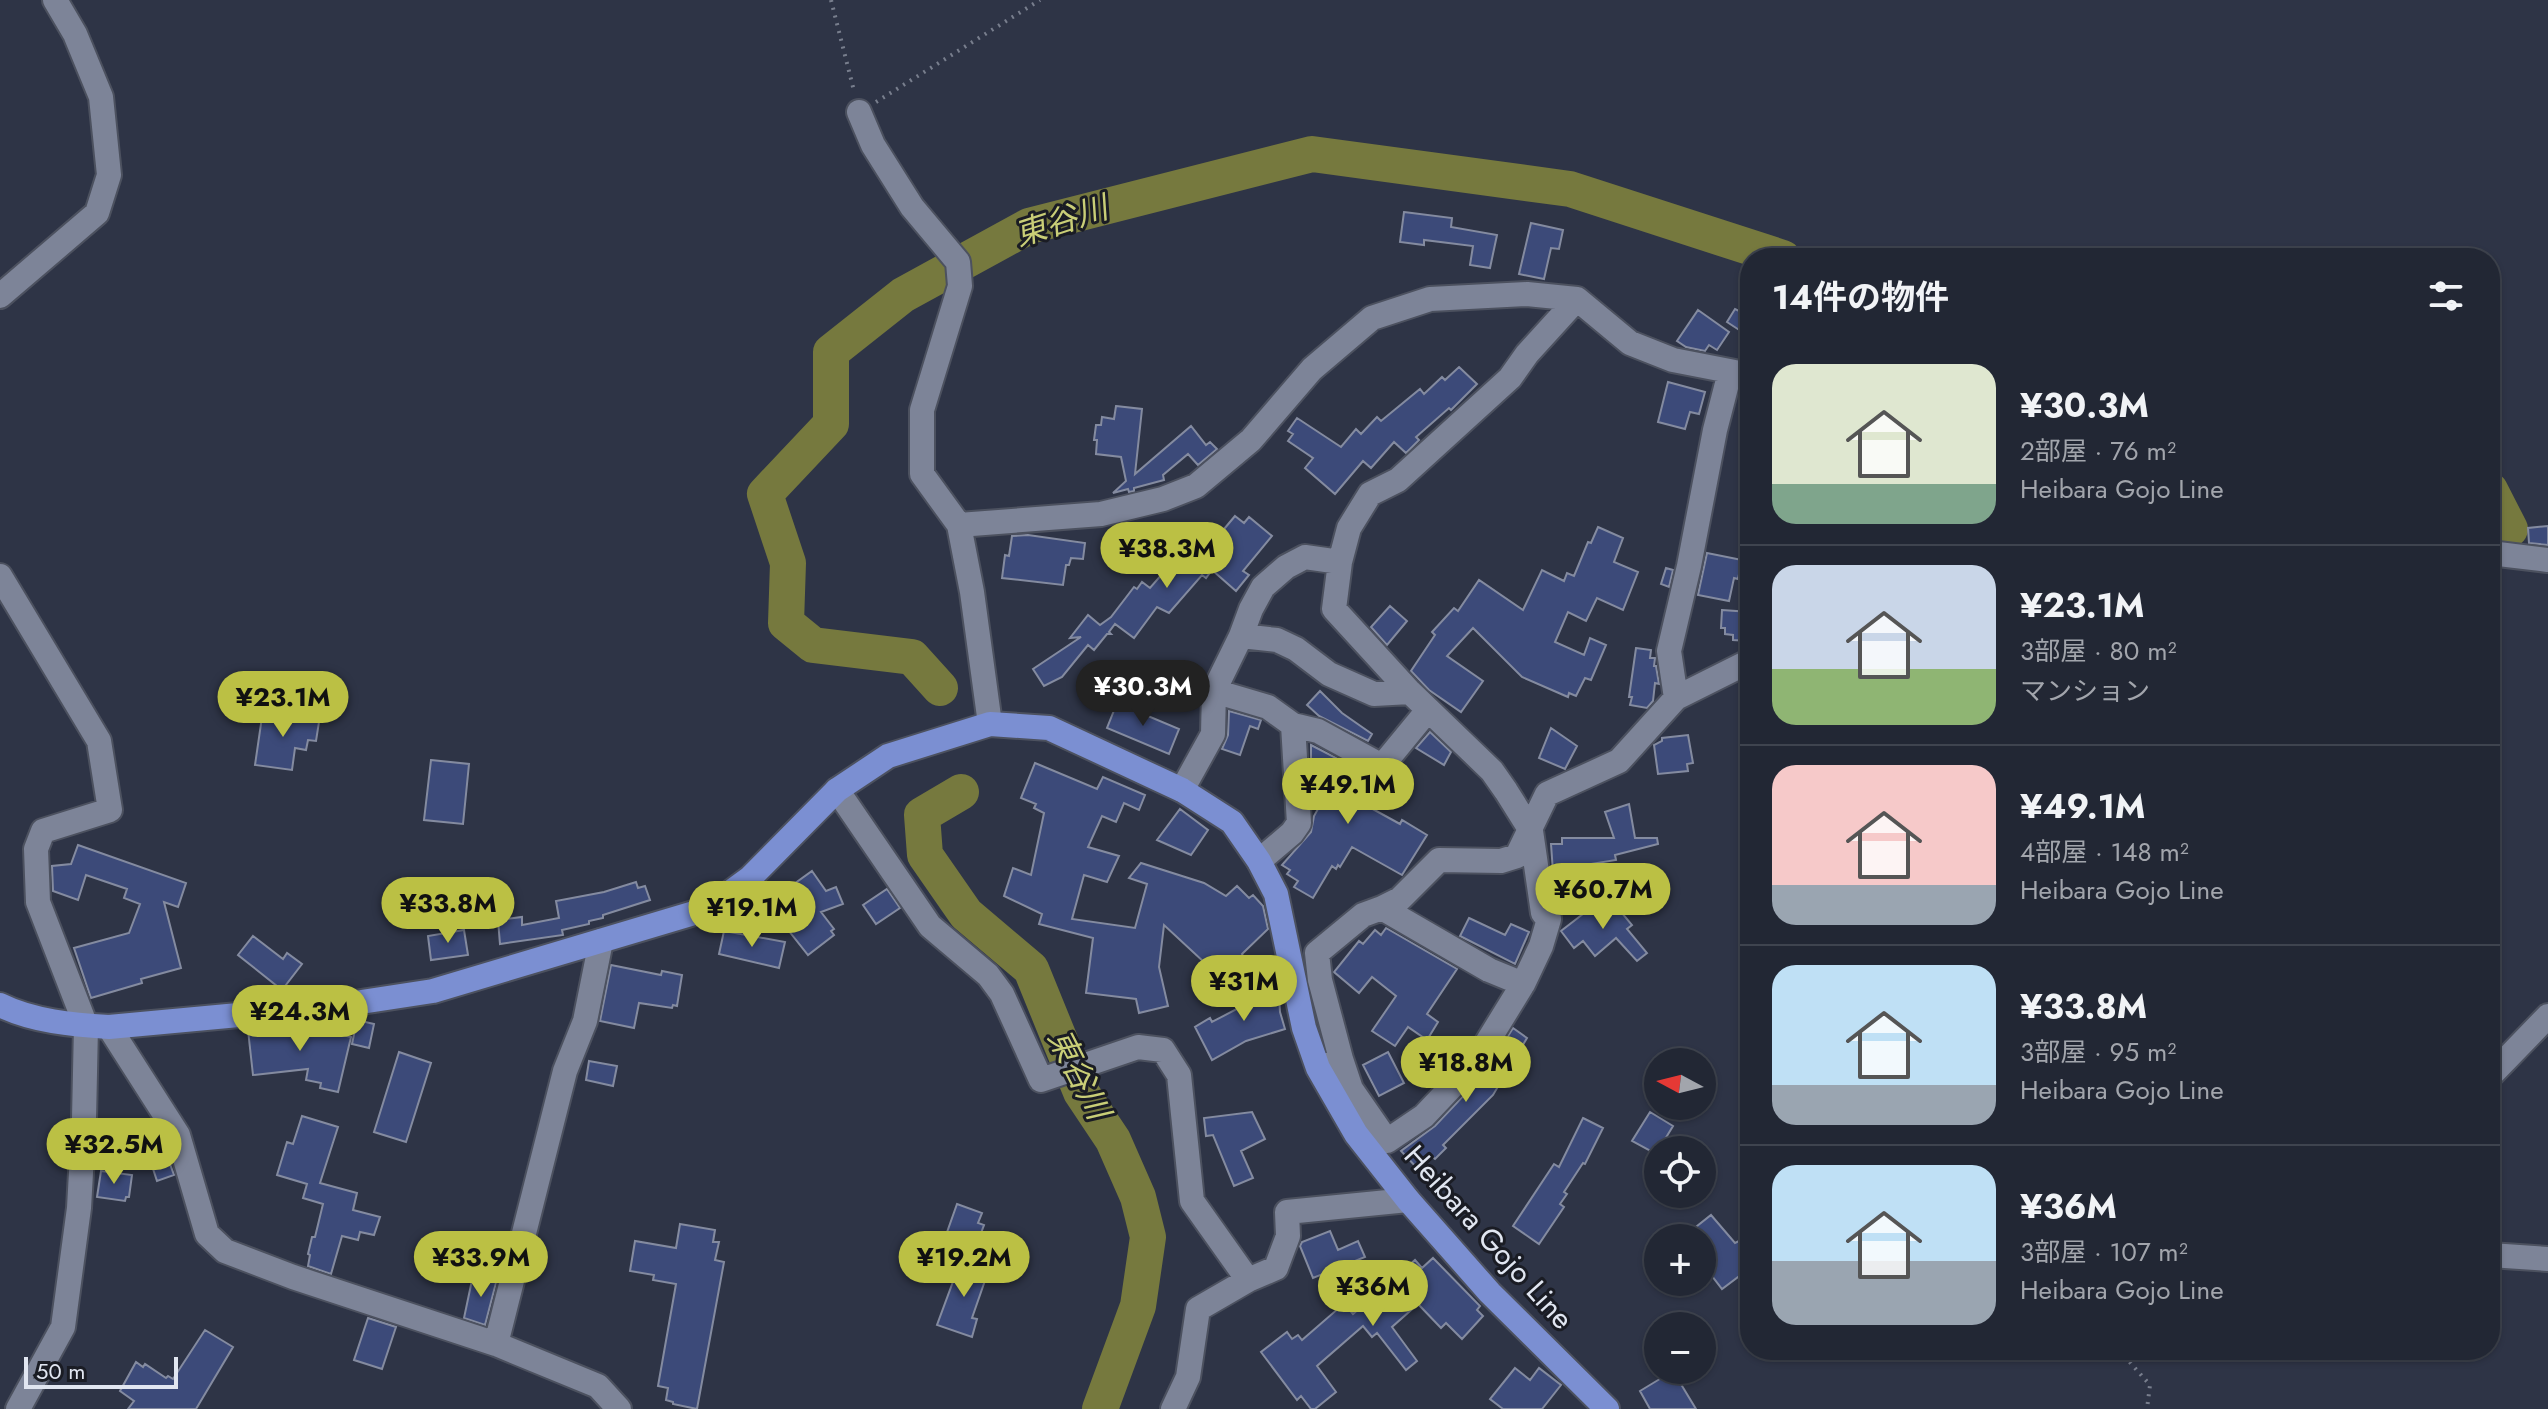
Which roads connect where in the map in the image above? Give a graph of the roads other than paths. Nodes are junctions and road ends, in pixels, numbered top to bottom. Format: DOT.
graph roads {
  1 [pos="55,0"];
  2 [pos="859,112"];
  3 [pos="0,296"];
  4 [pos="1577,299"];
  5 [pos="1740,373"];
  6 [pos="959,525"];
  7 [pos="2500,554"];
  8 [pos="2548,560"];
  9 [pos="1340,562"];
  10 [pos="0,576"];
  11 [pos="1241,636"];
  12 [pos="1740,666"];
  13 [pos="1214,691"];
  14 [pos="1410,692"];
  15 [pos="1676,698"];
  16 [pos="1428,710"];
  17 [pos="990,724"];
  18 [pos="1293,725"];
  19 [pos="837,790"];
  20 [pos="1182,790"];
  21 [pos="1531,831"];
  22 [pos="1259,861"];
  23 [pos="1382,908"];
  24 [pos="601,941"];
  25 [pos="1523,984"];
  26 [pos="0,1005"];
  27 [pos="2548,1016"];
  28 [pos="97,1026"];
  29 [pos="1341,1059"];
  30 [pos="2500,1066"];
  31 [pos="1318,1068"];
  32 [pos="1408,1200"];
  33 [pos="2500,1256"];
  34 [pos="2548,1259"];
  35 [pos="1248,1280"];
  36 [pos="496,1344"];
  37 [pos="18,1409"];
  38 [pos="619,1409"];
  39 [pos="1173,1409"];
  40 [pos="1607,1409"];
  1 -- 3 [label="street"];
  2 -- 6 [label="street"];
  4 -- 5 [label="street"];
  4 -- 6 [label="street"];
  4 -- 9 [label="street"];
  5 -- 15 [label="street"];
  6 -- 17 [label="street"];
  7 -- 8 [label="street"];
  9 -- 11 [label="street"];
  9 -- 14 [label="street"];
  10 -- 28 [label="street"];
  11 -- 13 [label="street"];
  11 -- 14 [label="street"];
  12 -- 15 [label="street"];
  13 -- 18 [label="street"];
  13 -- 20 [label="street"];
  14 -- 16 [label="street"];
  15 -- 21 [label="street"];
  16 -- 18 [label="street"];
  16 -- 21 [label="street"];
  17 -- 19 [label="main road, Heibara Gojo Line"];
  17 -- 20 [label="main road, Heibara Gojo Line"];
  18 -- 22 [label="street"];
  19 -- 24 [label="main road, Heibara Gojo Line"];
  19 -- 35 [label="street"];
  20 -- 22 [label="main road, Heibara Gojo Line"];
  21 -- 23 [label="street"];
  21 -- 25 [label="street"];
  22 -- 31 [label="main road, Heibara Gojo Line"];
  23 -- 25 [label="street"];
  23 -- 29 [label="street"];
  24 -- 28 [label="main road, Heibara Gojo Line"];
  24 -- 36 [label="street"];
  25 -- 29 [label="street"];
  26 -- 28 [label="main road, Heibara Gojo Line"];
  27 -- 30 [label="street"];
  28 -- 36 [label="street"];
  28 -- 37 [label="street"];
  29 -- 31 [label="street"];
  31 -- 32 [label="main road, Heibara Gojo Line"];
  32 -- 35 [label="street"];
  32 -- 40 [label="main road, Heibara Gojo Line"];
  33 -- 34 [label="street"];
  35 -- 39 [label="street"];
  36 -- 38 [label="street"];
}
